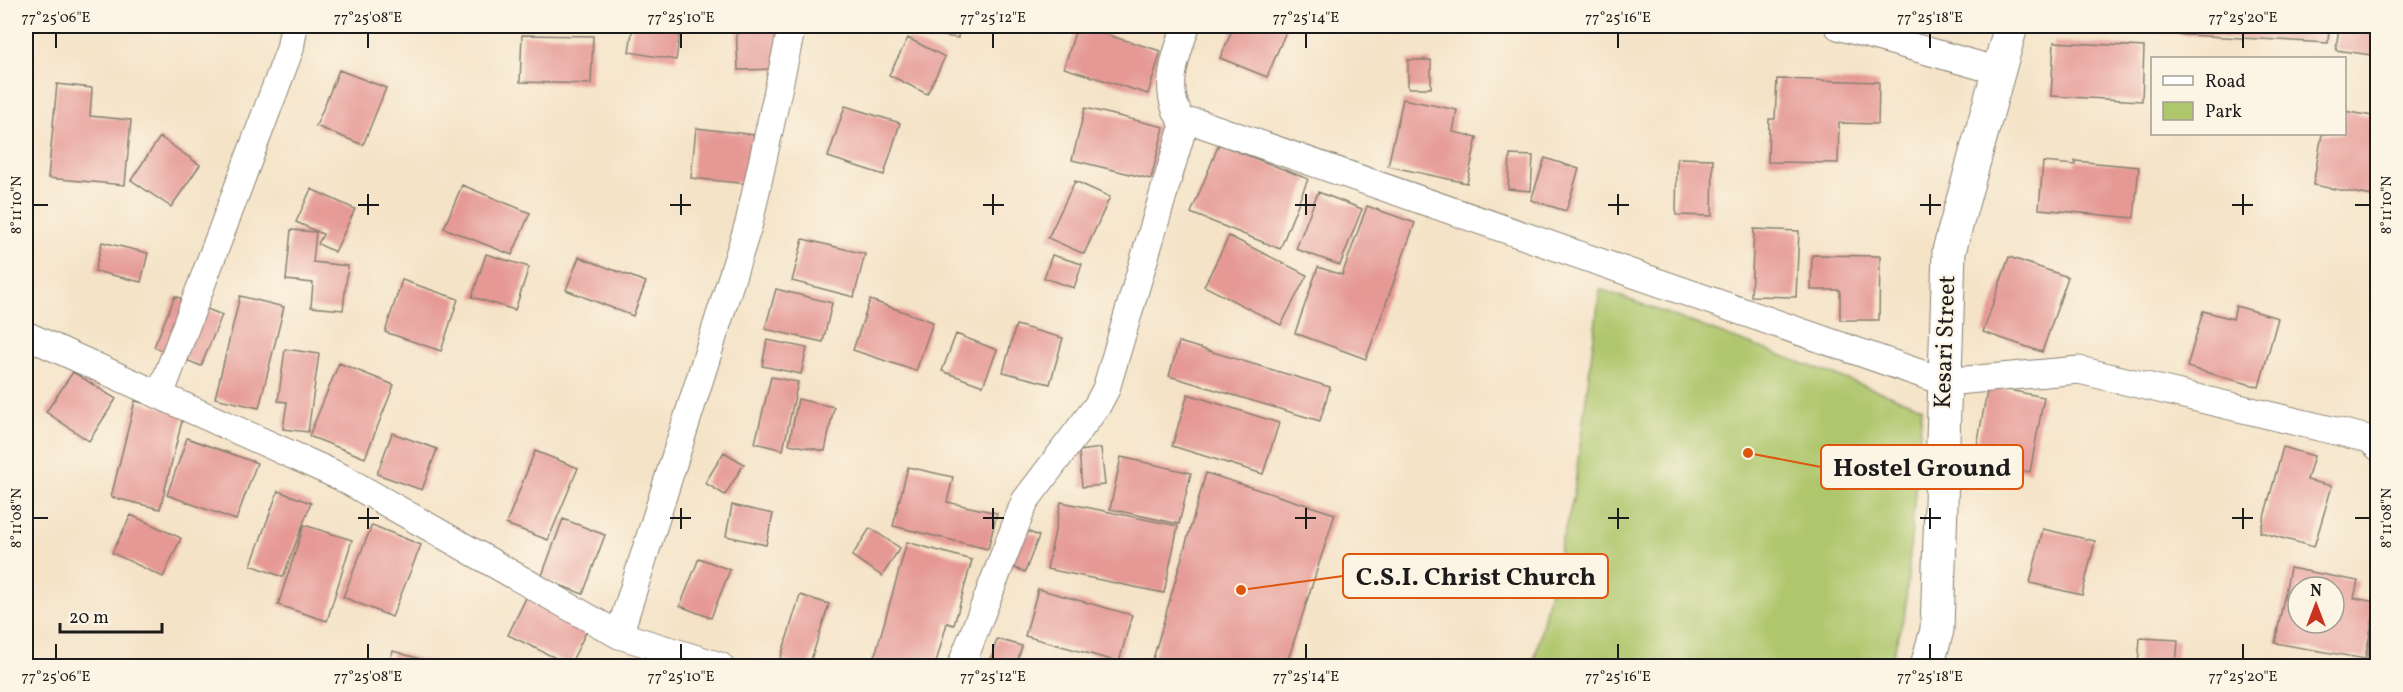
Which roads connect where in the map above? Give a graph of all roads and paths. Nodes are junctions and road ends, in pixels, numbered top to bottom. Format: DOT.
graph roads {
  1 [pos="294,26"];
  2 [pos="792,26"];
  3 [pos="1186,26"];
  4 [pos="1838,26"];
  5 [pos="2012,26"];
  6 [pos="1999,71"];
  7 [pos="1186,126"];
  8 [pos="26,335"];
  9 [pos="1945,382"];
  10 [pos="160,395"];
  11 [pos="2378,447"];
  12 [pos="619,635"];
  13 [pos="720,666"];
  14 [pos="961,666"];
  15 [pos="1927,666"];
  1 -- 10 [label="street"];
  2 -- 12 [label="street"];
  3 -- 7 [label="street"];
  4 -- 6 [label="street"];
  5 -- 6 [label="street, Kesari Street"];
  6 -- 9 [label="street, Kesari Street"];
  7 -- 9 [label="street"];
  7 -- 14 [label="street"];
  8 -- 10 [label="street"];
  9 -- 11 [label="street"];
  9 -- 15 [label="street, Kesari Street"];
  10 -- 12 [label="street"];
  12 -- 13 [label="street"];
}
